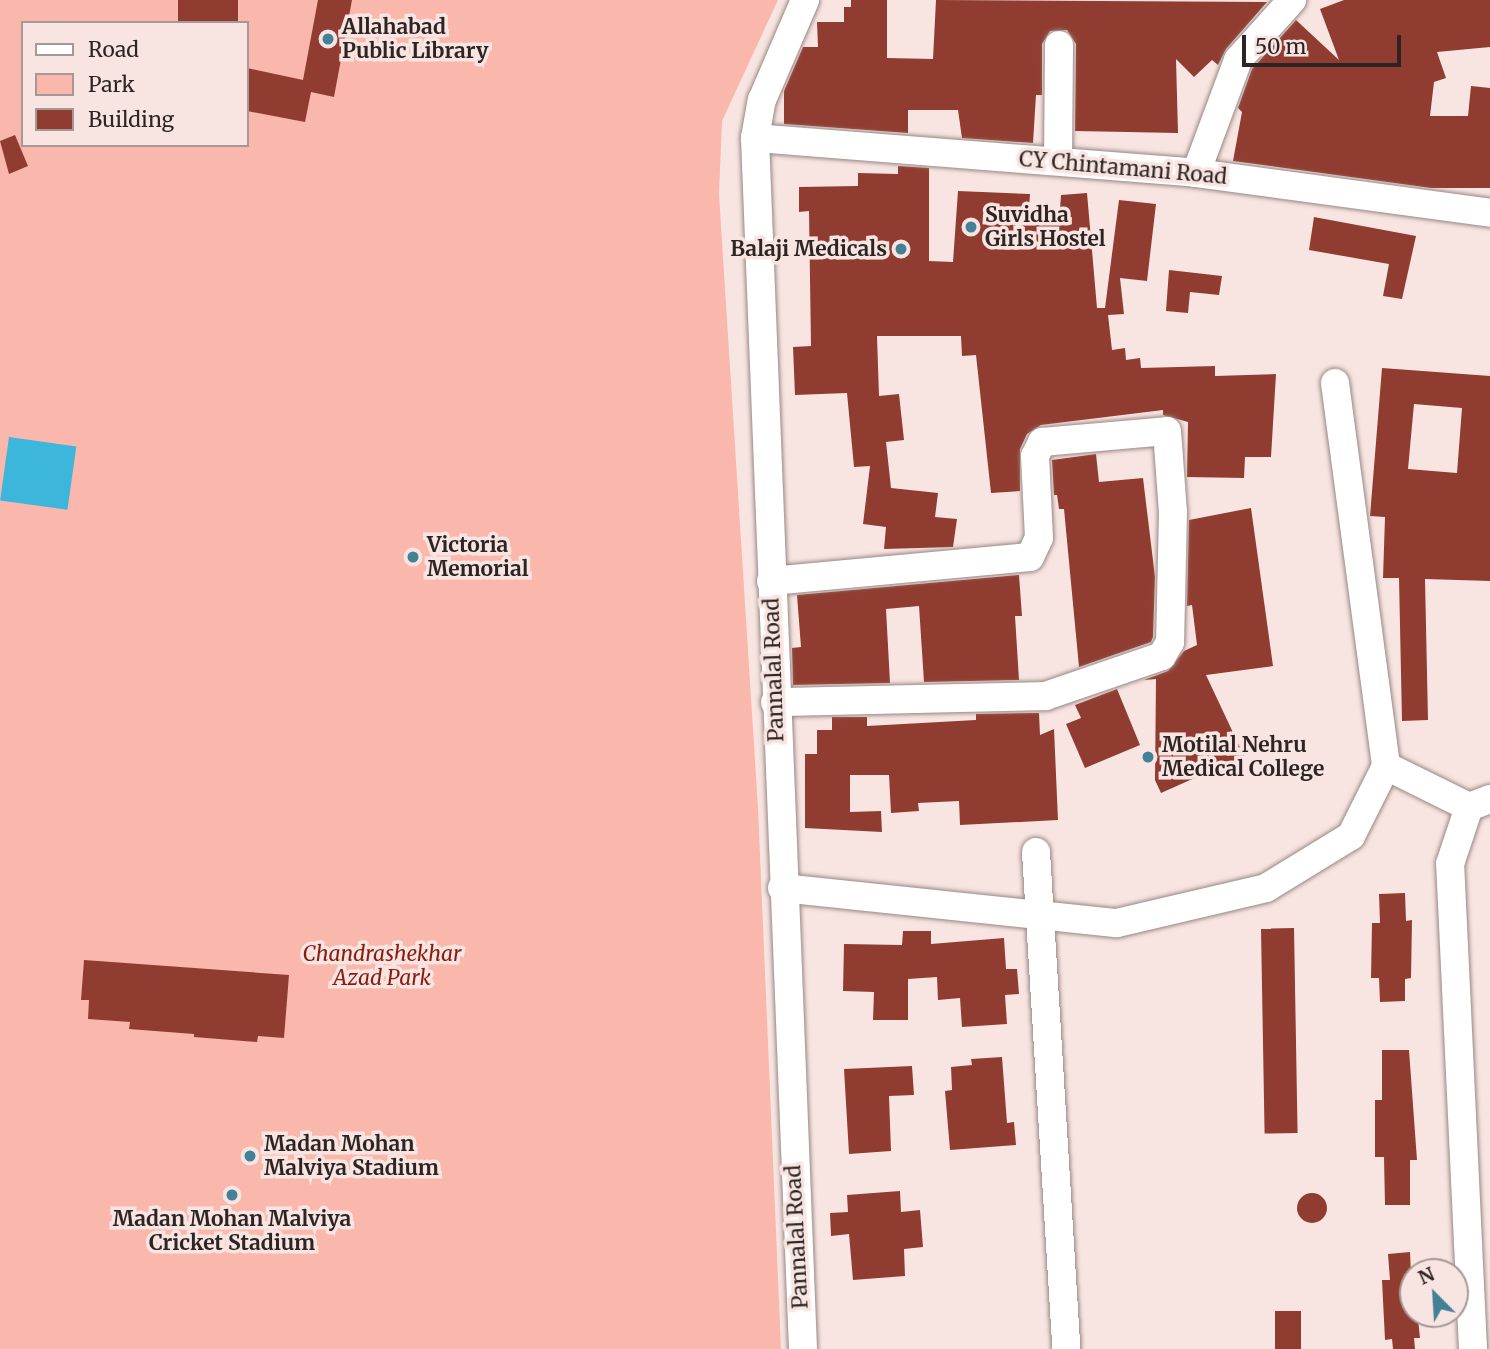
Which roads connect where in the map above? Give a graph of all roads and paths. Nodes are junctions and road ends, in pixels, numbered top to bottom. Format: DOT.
graph roads {
  1 [pos="804,0"];
  2 [pos="1292,0"];
  3 [pos="1059,45"];
  4 [pos="755,138"];
  5 [pos="1058,161"];
  6 [pos="1196,173"];
  7 [pos="1490,213"];
  8 [pos="1335,383"];
  9 [pos="771,581"];
  10 [pos="775,702"];
  11 [pos="1387,766"];
  12 [pos="1480,803"];
  13 [pos="1036,852"];
  14 [pos="782,888"];
  15 [pos="1040,915"];
  16 [pos="803,1349"];
  17 [pos="1066,1349"];
  18 [pos="1473,1349"];
  1 -- 4 [label="street, Pannalal Road"];
  2 -- 6 [label="street"];
  3 -- 5 [label="street"];
  4 -- 5 [label="street, CY Chintamani Road"];
  4 -- 9 [label="street, Pannalal Road"];
  5 -- 6 [label="street, CY Chintamani Road"];
  6 -- 7 [label="street, CY Chintamani Road"];
  8 -- 11 [label="street"];
  9 -- 10 [label="street, Pannalal Road"];
  9 -- 10 [label="street"];
  10 -- 14 [label="street, Pannalal Road"];
  11 -- 12 [label="street"];
  11 -- 15 [label="street"];
  12 -- 18 [label="street"];
  13 -- 15 [label="street"];
  14 -- 15 [label="street"];
  14 -- 16 [label="street, Pannalal Road"];
  15 -- 17 [label="street"];
}
